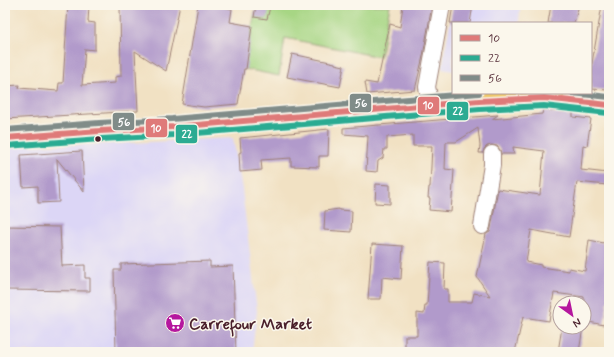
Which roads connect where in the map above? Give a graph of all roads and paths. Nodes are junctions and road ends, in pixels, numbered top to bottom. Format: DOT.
graph roads {
  1 [pos="442,5"];
  2 [pos="431,105"];
  3 [pos="609,105"];
  4 [pos="5,138"];
  5 [pos="492,154"];
  6 [pos="482,226"];
  1 -- 2 [label="street"];
  2 -- 3 [label="main road"];
  2 -- 4 [label="main road"];
  5 -- 6 [label="street"];
}
